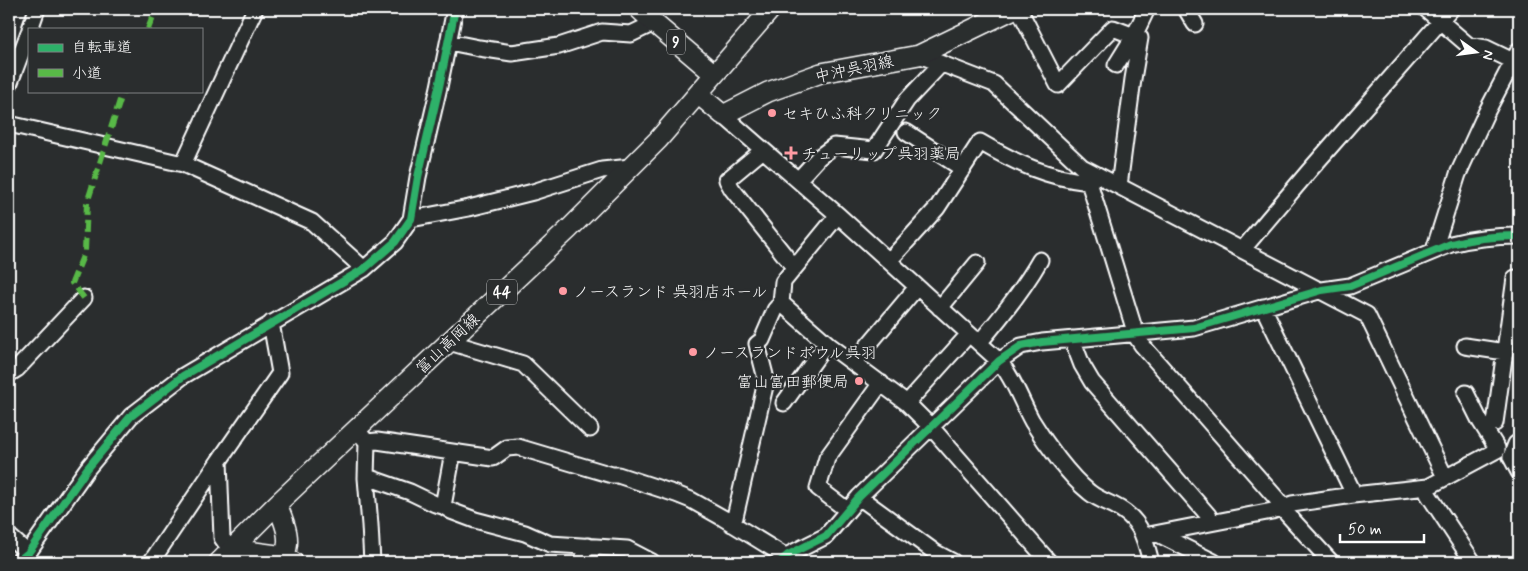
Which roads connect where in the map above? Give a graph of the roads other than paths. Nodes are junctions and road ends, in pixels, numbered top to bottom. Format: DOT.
graph roads {
  1 [pos="37,9"];
  2 [pos="255,9"];
  3 [pos="455,9"];
  4 [pos="639,9"];
  5 [pos="771,9"];
  6 [pos="1014,9"];
  7 [pos="1019,9"];
  8 [pos="1147,9"];
  9 [pos="1186,9"];
  10 [pos="1426,9"];
  11 [pos="1451,9"];
  12 [pos="1440,21"];
  13 [pos="654,23"];
  14 [pos="1195,24"];
  15 [pos="30,28"];
  16 [pos="28,33"];
  17 [pos="1134,36"];
  18 [pos="449,42"];
  19 [pos="919,55"];
  20 [pos="1517,58"];
  21 [pos="941,64"];
  22 [pos="1116,65"];
  23 [pos="714,74"];
  24 [pos="9,85"];
  25 [pos="698,94"];
  26 [pos="722,115"];
  27 [pos="9,124"];
  28 [pos="906,132"];
  29 [pos="763,150"];
  30 [pos="183,164"];
  31 [pos="631,167"];
  32 [pos="963,169"];
  33 [pos="1093,179"];
  34 [pos="798,180"];
  35 [pos="1119,186"];
  36 [pos="838,215"];
  37 [pos="411,219"];
  38 [pos="1519,236"];
  39 [pos="1242,250"];
  40 [pos="1434,250"];
  41 [pos="1040,260"];
  42 [pos="889,262"];
  43 [pos="977,263"];
  44 [pos="794,267"];
  45 [pos="364,270"];
  46 [pos="1519,280"];
  47 [pos="917,287"];
  48 [pos="1322,290"];
  49 [pos="84,298"];
  50 [pos="781,304"];
  51 [pos="1263,307"];
  52 [pos="940,308"];
  53 [pos="271,323"];
  54 [pos="1134,333"];
  55 [pos="974,339"];
  56 [pos="1072,340"];
  57 [pos="448,342"];
  58 [pos="827,343"];
  59 [pos="1465,346"];
  60 [pos="1505,352"];
  61 [pos="999,361"];
  62 [pos="854,362"];
  63 [pos="9,374"];
  64 [pos="881,383"];
  65 [pos="1466,393"];
  66 [pos="784,403"];
  67 [pos="907,403"];
  68 [pos="1495,423"];
  69 [pos="931,427"];
  70 [pos="590,429"];
  71 [pos="361,436"];
  72 [pos="1519,442"];
  73 [pos="453,452"];
  74 [pos="219,460"];
  75 [pos="1519,472"];
  76 [pos="1445,477"];
  77 [pos="366,478"];
  78 [pos="1428,487"];
  79 [pos="1353,495"];
  80 [pos="859,497"];
  81 [pos="277,504"];
  82 [pos="443,506"];
  83 [pos="1282,506"];
  84 [pos="847,510"];
  85 [pos="1212,522"];
  86 [pos="732,524"];
  87 [pos="1151,535"];
  88 [pos="9,536"];
  89 [pos="588,546"];
  90 [pos="233,549"];
  91 [pos="22,558"];
  92 [pos="289,559"];
  93 [pos="1040,559"];
  94 [pos="786,560"];
  95 [pos="151,562"];
  96 [pos="219,562"];
  97 [pos="372,562"];
  98 [pos="583,562"];
  99 [pos="652,562"];
  100 [pos="953,562"];
  101 [pos="1150,562"];
  102 [pos="1214,562"];
  103 [pos="1331,562"];
  104 [pos="1473,562"];
  1 -- 15 [label="street"];
  2 -- 30 [label="street"];
  3 -- 18 [label="street"];
  4 -- 13 [label="main road, 9"];
  5 -- 23 [label="main road, 富山高岡線 / 44"];
  6 -- 19 [label="main road, 中沖呉羽線"];
  7 -- 17 [label="street"];
  8 -- 17 [label="street"];
  9 -- 14 [label="street"];
  10 -- 12 [label="street"];
  11 -- 12 [label="street"];
  12 -- 20 [label="street"];
  12 -- 39 [label="street"];
  13 -- 18 [label="street"];
  13 -- 23 [label="main road, 9"];
  16 -- 24 [label="street"];
  17 -- 22 [label="street"];
  17 -- 35 [label="street"];
  18 -- 37 [label="street"];
  19 -- 21 [label="street"];
  19 -- 26 [label="main road, 中沖呉羽線"];
  20 -- 40 [label="street"];
  21 -- 33 [label="street"];
  21 -- 34 [label="street"];
  23 -- 25 [label="main road, 富山高岡線 / 44"];
  25 -- 26 [label="main road"];
  25 -- 31 [label="main road, 富山高岡線 / 44"];
  26 -- 29 [label="street"];
  27 -- 30 [label="street"];
  28 -- 32 [label="street"];
  29 -- 34 [label="street"];
  29 -- 44 [label="street"];
  30 -- 45 [label="street"];
  31 -- 37 [label="street"];
  31 -- 57 [label="main road, 富山高岡線 / 44"];
  32 -- 33 [label="street"];
  32 -- 42 [label="street"];
  33 -- 35 [label="street"];
  33 -- 54 [label="street"];
  34 -- 36 [label="street"];
  35 -- 39 [label="street"];
  36 -- 42 [label="street"];
  36 -- 44 [label="street"];
  37 -- 45 [label="street"];
  38 -- 40 [label="street"];
  39 -- 48 [label="street"];
  40 -- 48 [label="street"];
  41 -- 55 [label="street"];
  42 -- 47 [label="street"];
  43 -- 52 [label="street"];
  44 -- 50 [label="street"];
  45 -- 53 [label="street"];
  46 -- 60 [label="street"];
  47 -- 52 [label="street"];
  47 -- 62 [label="street"];
  48 -- 51 [label="street"];
  48 -- 76 [label="street"];
  49 -- 63 [label="street"];
  50 -- 58 [label="street"];
  50 -- 86 [label="street"];
  51 -- 54 [label="street"];
  51 -- 79 [label="street"];
  52 -- 55 [label="street"];
  53 -- 74 [label="street"];
  53 -- 91 [label="street"];
  54 -- 56 [label="street"];
  54 -- 83 [label="street"];
  55 -- 61 [label="street"];
  55 -- 67 [label="street"];
  56 -- 61 [label="street"];
  56 -- 85 [label="street"];
  57 -- 70 [label="street"];
  57 -- 71 [label="main road, 富山高岡線 / 44"];
  58 -- 62 [label="street"];
  58 -- 66 [label="street"];
  59 -- 60 [label="street"];
  60 -- 68 [label="street"];
  61 -- 69 [label="street"];
  61 -- 87 [label="street"];
  62 -- 64 [label="street"];
  64 -- 67 [label="street"];
  64 -- 84 [label="street"];
  65 -- 76 [label="street"];
  67 -- 69 [label="street"];
  69 -- 80 [label="street"];
  69 -- 93 [label="street"];
  71 -- 73 [label="street"];
  71 -- 77 [label="street"];
  71 -- 81 [label="main road, 富山高岡線 / 44"];
  72 -- 75 [label="street"];
  73 -- 82 [label="street"];
  73 -- 86 [label="street"];
  74 -- 90 [label="street"];
  74 -- 95 [label="street"];
  76 -- 78 [label="street"];
  77 -- 82 [label="street"];
  77 -- 97 [label="street"];
  78 -- 79 [label="street"];
  78 -- 104 [label="street"];
  79 -- 83 [label="street"];
  80 -- 84 [label="street"];
  80 -- 100 [label="street"];
  81 -- 90 [label="main road, 富山高岡線 / 44"];
  81 -- 92 [label="main road"];
  82 -- 89 [label="street"];
  83 -- 85 [label="street"];
  83 -- 103 [label="street"];
  84 -- 94 [label="street"];
  85 -- 87 [label="street"];
  86 -- 94 [label="street"];
  87 -- 101 [label="street"];
  87 -- 102 [label="street"];
  88 -- 91 [label="street"];
  89 -- 98 [label="street"];
  89 -- 99 [label="street"];
  90 -- 92 [label="main road"];
  90 -- 96 [label="main road, 富山高岡線 / 44"];
}
